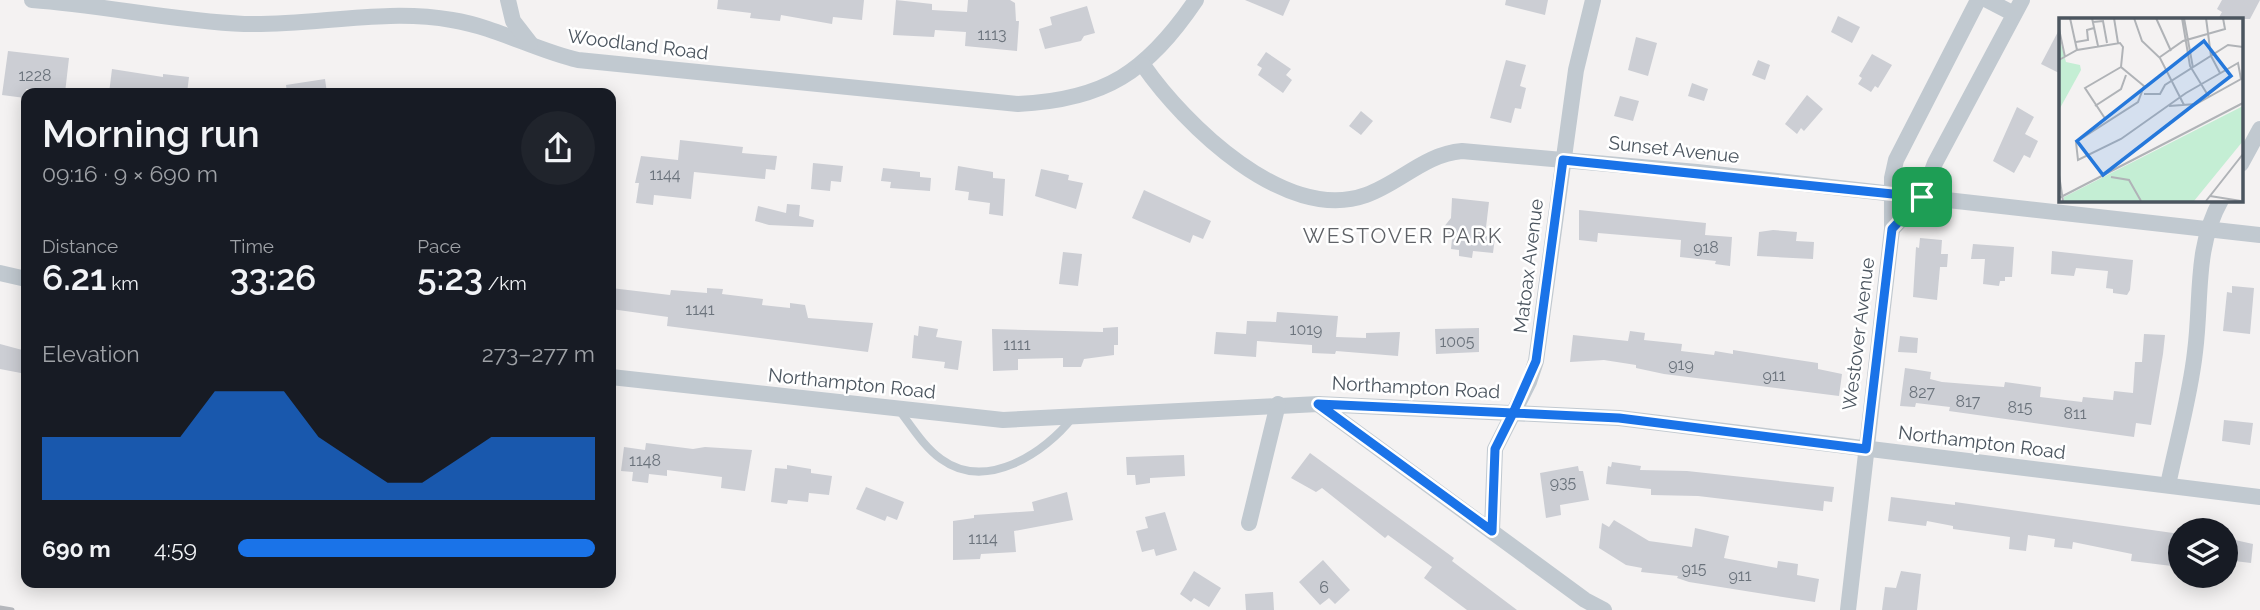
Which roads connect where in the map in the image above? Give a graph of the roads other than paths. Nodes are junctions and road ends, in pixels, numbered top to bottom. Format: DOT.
graph roads {
  1 [pos="32,0"];
  2 [pos="508,0"];
  3 [pos="1196,0"];
  4 [pos="1593,0"];
  5 [pos="1978,0"];
  6 [pos="1987,0"];
  7 [pos="41,1"];
  8 [pos="2018,7"];
  9 [pos="532,45"];
  10 [pos="1143,65"];
  11 [pos="2260,129"];
  12 [pos="1563,160"];
  13 [pos="2242,162"];
  14 [pos="1891,193"];
  15 [pos="1922,197"];
  16 [pos="2220,201"];
  17 [pos="1892,229"];
  18 [pos="2206,229"];
  19 [pos="2260,235"];
  20 [pos="0,273"];
  21 [pos="21,278"];
  22 [pos="616,378"];
  23 [pos="1278,404"];
  24 [pos="1318,404"];
  25 [pos="899,410"];
  26 [pos="1513,413"];
  27 [pos="1074,416"];
  28 [pos="1866,449"];
  29 [pos="2168,485"];
  30 [pos="2260,497"];
  31 [pos="1249,523"];
  32 [pos="1492,531"];
  33 [pos="1604,610"];
  34 [pos="1847,610"];
  1 -- 7 [label="street"];
  2 -- 9 [label="street"];
  3 -- 10 [label="street, Woodland Road"];
  4 -- 12 [label="street, Matoax Avenue"];
  5 -- 14 [label="street, Westover Avenue"];
  6 -- 8 [label="street"];
  7 -- 9 [label="street, Woodland Road"];
  8 -- 15 [label="street"];
  9 -- 10 [label="street, Woodland Road"];
  10 -- 12 [label="street, Sunset Avenue"];
  11 -- 13 [label="street"];
  12 -- 14 [label="street, Sunset Avenue"];
  12 -- 26 [label="street, Matoax Avenue"];
  14 -- 15 [label="street, Sunset Avenue"];
  14 -- 17 [label="street, Westover Avenue"];
  15 -- 17 [label="street"];
  15 -- 18 [label="street, Sunset Avenue"];
  16 -- 18 [label="street"];
  17 -- 28 [label="street, Westover Avenue"];
  18 -- 19 [label="street, Sunset Avenue"];
  18 -- 29 [label="street"];
  20 -- 21 [label="street"];
  22 -- 25 [label="street, Northampton Road"];
  23 -- 24 [label="street, Northampton Road"];
  23 -- 27 [label="street, Northampton Road"];
  23 -- 31 [label="street"];
  24 -- 26 [label="street, Northampton Road"];
  24 -- 32 [label="street"];
  25 -- 27 [label="street, Northampton Road"];
  25 -- 27 [label="lane"];
  26 -- 28 [label="street, Northampton Road"];
  26 -- 32 [label="street, Matoax Avenue"];
  28 -- 29 [label="street, Northampton Road"];
  28 -- 34 [label="street, Westover Avenue"];
  29 -- 30 [label="street, Northampton Road"];
  32 -- 33 [label="street"];
}
